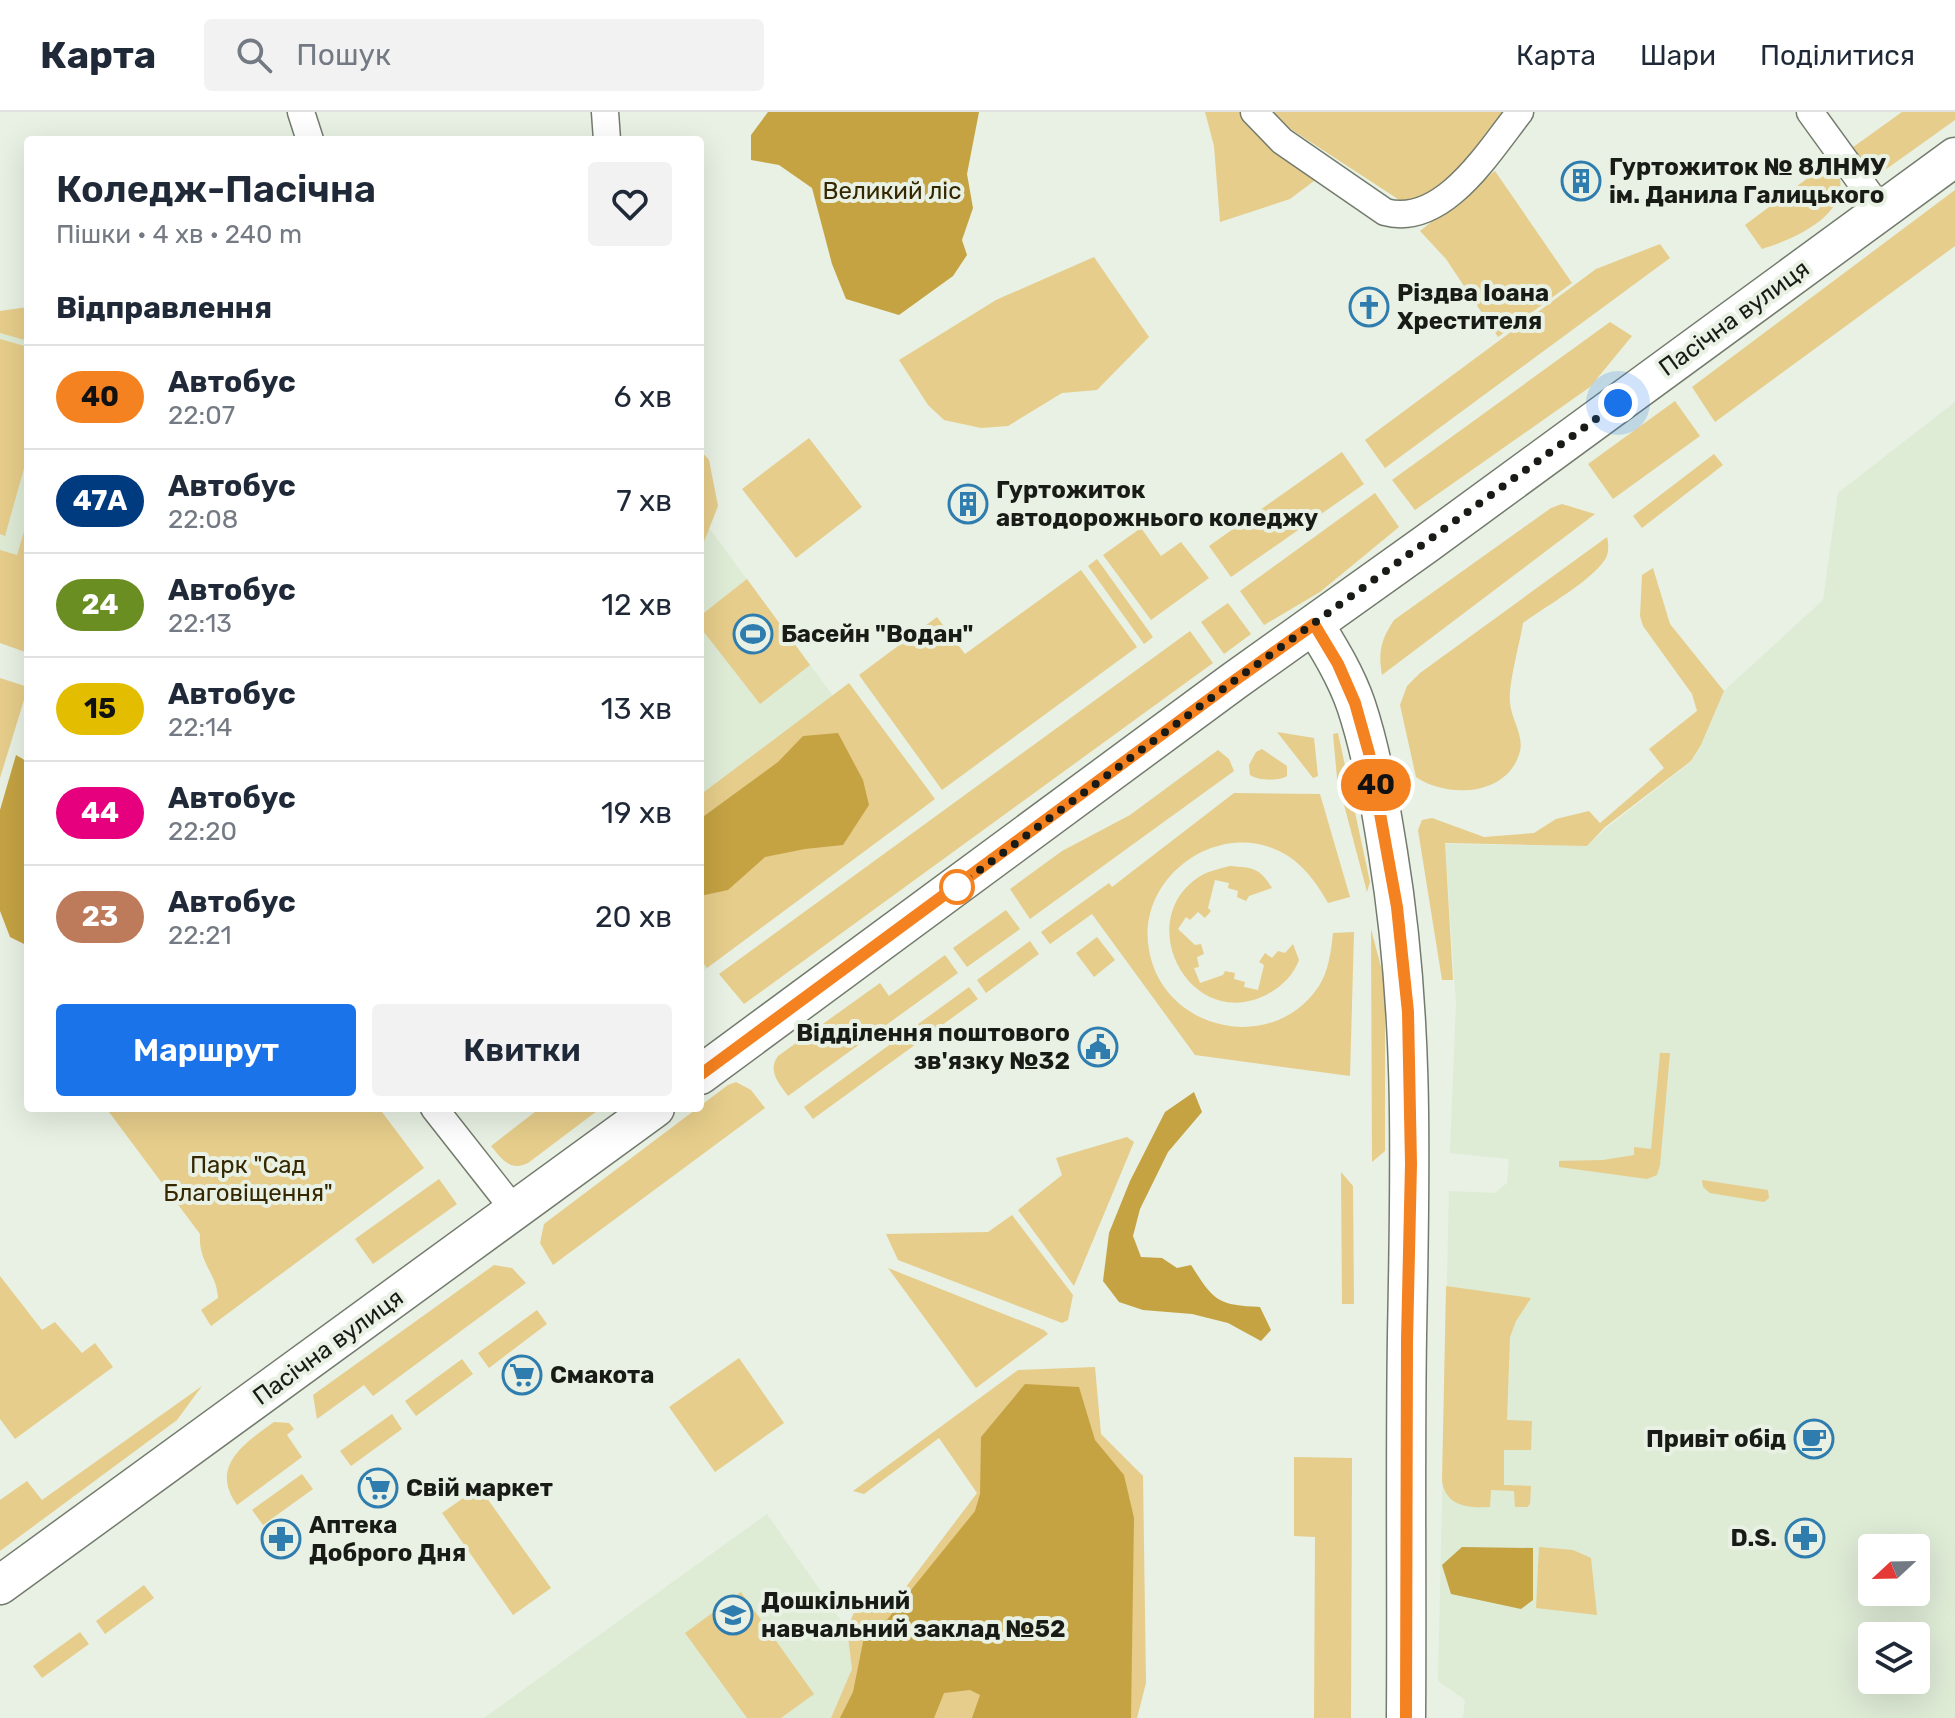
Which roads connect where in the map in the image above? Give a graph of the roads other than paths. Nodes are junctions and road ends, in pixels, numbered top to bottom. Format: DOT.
graph roads {
  1 [pos="301,112"];
  2 [pos="605,112"];
  3 [pos="1254,112"];
  4 [pos="1520,112"];
  5 [pos="1810,112"];
  6 [pos="309,136"];
  7 [pos="607,136"];
  8 [pos="1955,157"];
  9 [pos="1881,210"];
  10 [pos="1314,624"];
  11 [pos="704,1072"];
  12 [pos="437,1112"];
  13 [pos="650,1112"];
  14 [pos="515,1211"];
  15 [pos="0,1585"];
  16 [pos="1406,1718"];
  1 -- 6 [label="street"];
  2 -- 7 [label="street"];
  3 -- 4 [label="street"];
  5 -- 9 [label="street"];
  8 -- 9 [label="main road, Пасічна вулиця"];
  9 -- 10 [label="main road, Пасічна вулиця"];
  10 -- 11 [label="main road, Пасічна вулиця"];
  10 -- 16 [label="main road"];
  12 -- 14 [label="street"];
  13 -- 14 [label="main road, Пасічна вулиця"];
  14 -- 15 [label="main road, Пасічна вулиця"];
}
